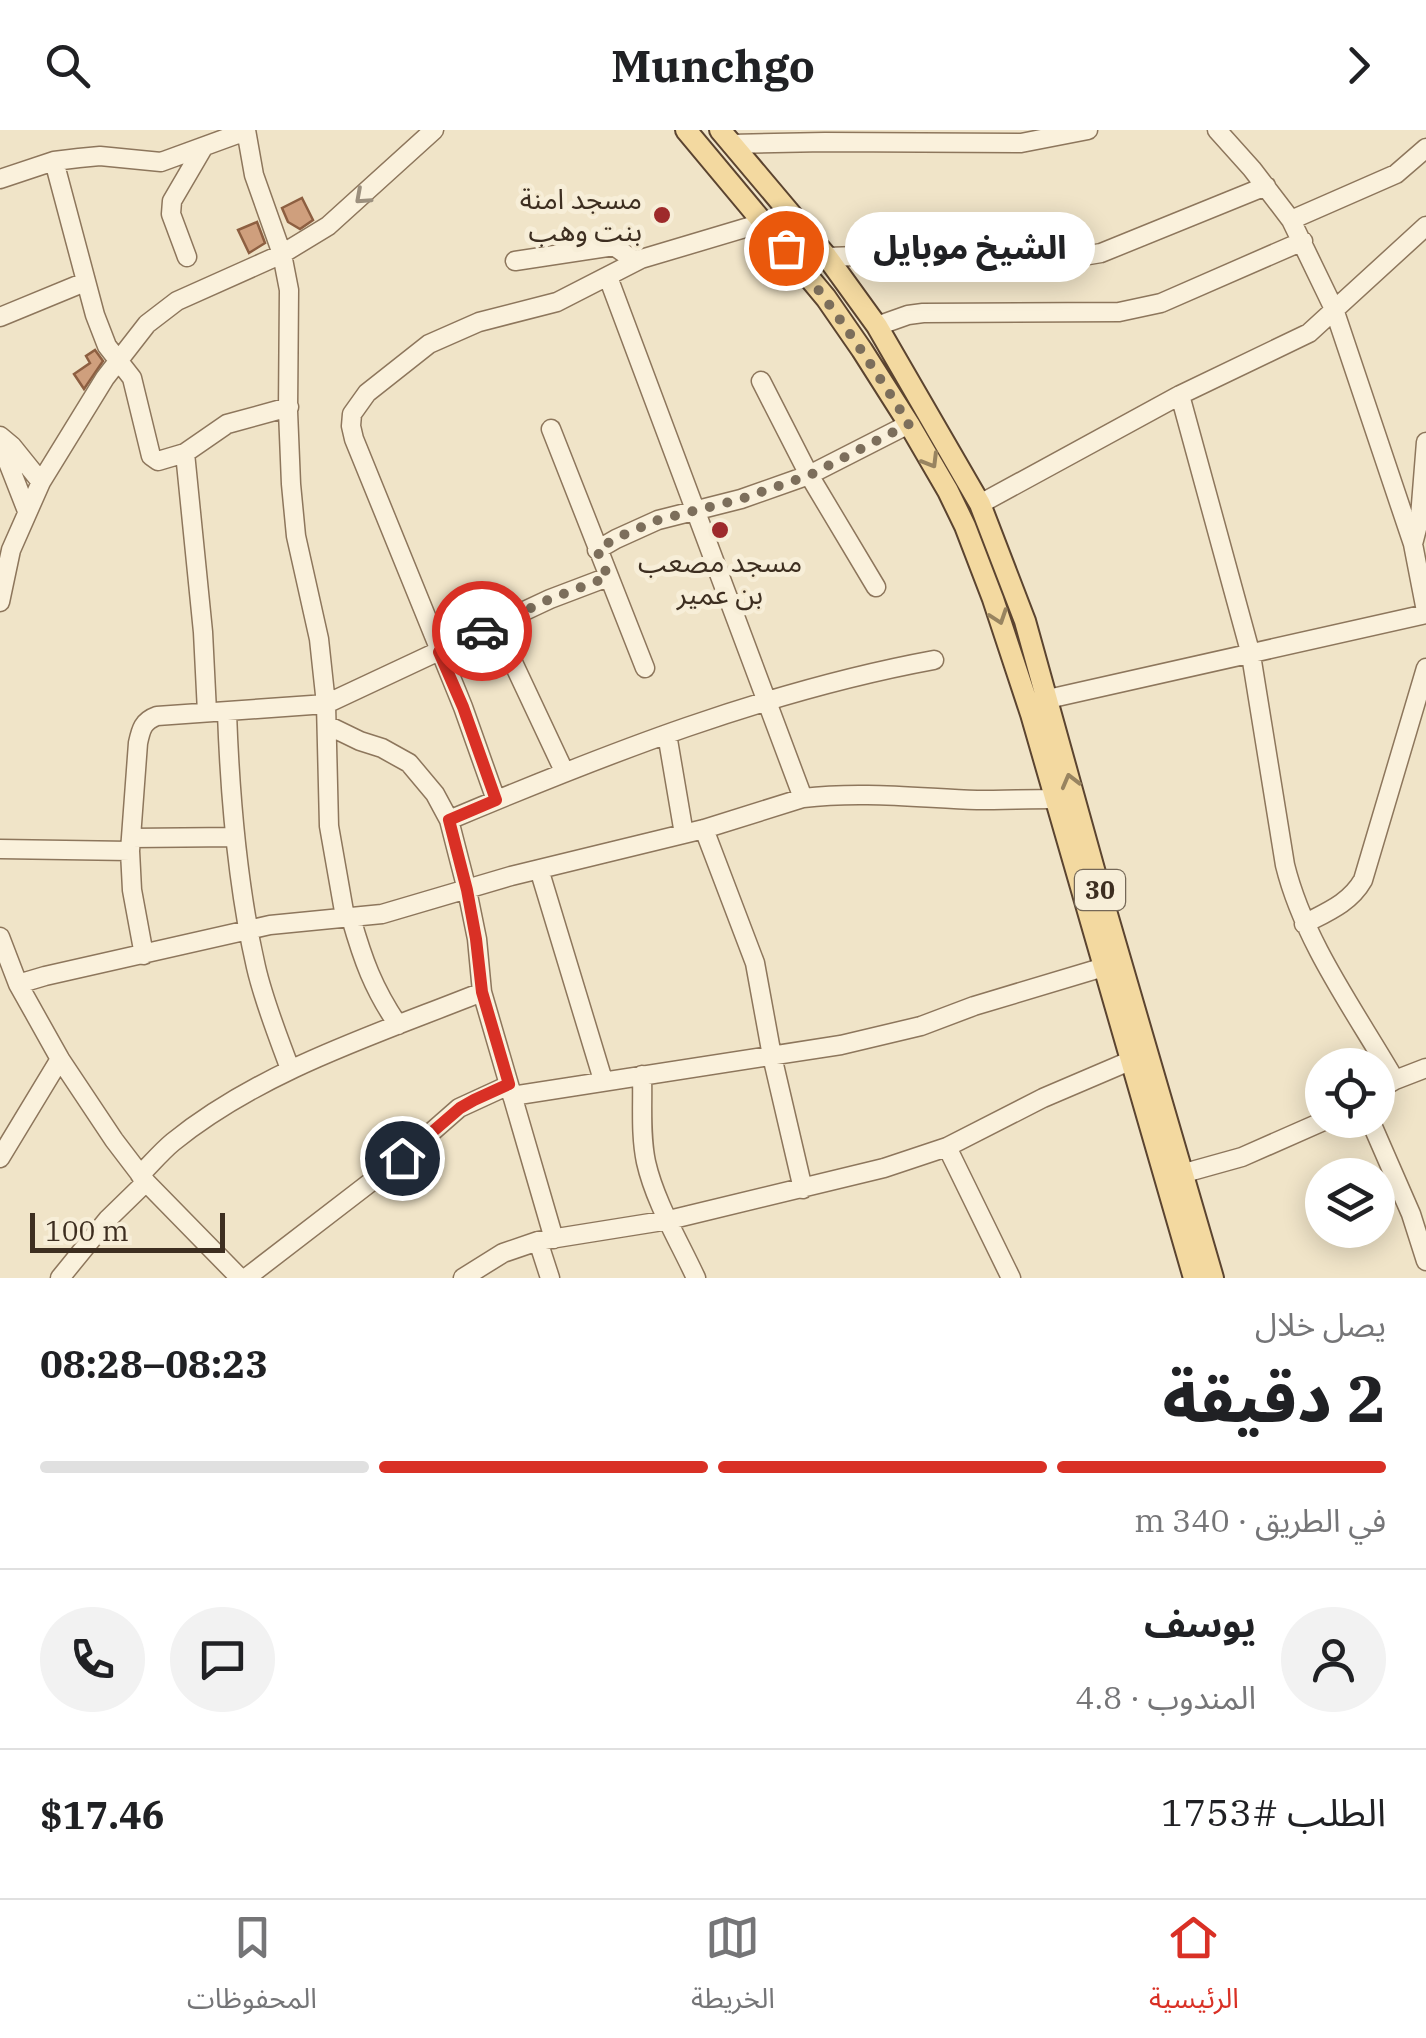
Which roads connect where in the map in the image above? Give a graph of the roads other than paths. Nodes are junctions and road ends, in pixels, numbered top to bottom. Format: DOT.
graph roads {
  1 [pos="434,130"];
  2 [pos="686,130"];
  3 [pos="1088,130"];
  4 [pos="1217,130"];
  5 [pos="246,131"];
  6 [pos="726,137"];
  7 [pos="203,148"];
  8 [pos="1426,148"];
  9 [pos="54,161"];
  10 [pos="0,179"];
  11 [pos="1266,186"];
  12 [pos="1291,220"];
  13 [pos="766,222"];
  14 [pos="1426,226"];
  15 [pos="1303,241"];
  16 [pos="282,254"];
  17 [pos="187,257"];
  18 [pos="828,257"];
  19 [pos="515,260"];
  20 [pos="635,261"];
  21 [pos="608,277"];
  22 [pos="85,282"];
  23 [pos="1334,308"];
  24 [pos="0,317"];
  25 [pos="876,326"];
  26 [pos="118,360"];
  27 [pos="761,382"];
  28 [pos="1180,396"];
  29 [pos="288,408"];
  30 [pos="909,424"];
  31 [pos="550,429"];
  32 [pos="0,439"];
  33 [pos="1426,442"];
  34 [pos="185,453"];
  35 [pos="810,475"];
  36 [pos="41,482"];
  37 [pos="980,504"];
  38 [pos="696,510"];
  39 [pos="27,511"];
  40 [pos="1423,517"];
  41 [pos="1413,544"];
  42 [pos="597,550"];
  43 [pos="6,552"];
  44 [pos="608,577"];
  45 [pos="876,587"];
  46 [pos="0,602"];
  47 [pos="1426,612"];
  48 [pos="495,624"];
  49 [pos="439,652"];
  50 [pos="1251,654"];
  51 [pos="934,660"];
  52 [pos="645,668"];
  53 [pos="1426,668"];
  54 [pos="1048,699"];
  55 [pos="768,702"];
  56 [pos="326,704"];
  57 [pos="208,712"];
  58 [pos="227,712"];
  59 [pos="327,725"];
  60 [pos="667,734"];
  61 [pos="564,771"];
  62 [pos="804,798"];
  63 [pos="1056,799"];
  64 [pos="496,800"];
  65 [pos="449,820"];
  66 [pos="704,829"];
  67 [pos="1075,833"];
  68 [pos="684,834"];
  69 [pos="234,836"];
  70 [pos="131,844"];
  71 [pos="0,849"];
  72 [pos="540,869"];
  73 [pos="1088,882"];
  74 [pos="467,890"];
  75 [pos="348,918"];
  76 [pos="1304,924"];
  77 [pos="249,932"];
  78 [pos="0,937"];
  79 [pos="144,954"];
  80 [pos="1104,967"];
  81 [pos="18,984"];
  82 [pos="482,992"];
  83 [pos="398,1025"];
  84 [pos="1376,1048"];
  85 [pos="772,1056"];
  86 [pos="60,1059"];
  87 [pos="1132,1060"];
  88 [pos="1426,1068"];
  89 [pos="290,1070"];
  90 [pos="642,1075"];
  91 [pos="603,1080"];
  92 [pos="1395,1080"];
  93 [pos="511,1090"];
  94 [pos="1305,1129"];
  95 [pos="1378,1138"];
  96 [pos="947,1147"];
  97 [pos="0,1158"];
  98 [pos="1181,1174"];
  99 [pos="143,1179"];
  100 [pos="803,1189"];
  101 [pos="670,1220"];
  102 [pos="546,1240"];
  103 [pos="1426,1260"];
  104 [pos="60,1278"];
  105 [pos="243,1278"];
  106 [pos="463,1278"];
  107 [pos="550,1278"];
  108 [pos="696,1278"];
  109 [pos="1011,1278"];
  110 [pos="1194,1278"];
  111 [pos="1213,1278"];
  1 -- 16 [label="street, one-way"];
  2 -- 13 [label="main road, 30"];
  3 -- 6 [label="street"];
  4 -- 11 [label="street"];
  5 -- 7 [label="street"];
  5 -- 16 [label="street"];
  6 -- 18 [label="main road, 30"];
  7 -- 9 [label="street"];
  7 -- 17 [label="street"];
  8 -- 12 [label="street"];
  9 -- 10 [label="street"];
  9 -- 22 [label="street"];
  11 -- 12 [label="street"];
  11 -- 18 [label="street"];
  12 -- 15 [label="street"];
  13 -- 20 [label="street"];
  13 -- 30 [label="main road, 30"];
  14 -- 23 [label="street"];
  15 -- 23 [label="street"];
  15 -- 25 [label="street"];
  16 -- 26 [label="street"];
  16 -- 29 [label="street"];
  18 -- 25 [label="main road, 30"];
  19 -- 20 [label="street"];
  20 -- 21 [label="street"];
  21 -- 38 [label="street"];
  21 -- 49 [label="street"];
  22 -- 24 [label="street"];
  22 -- 26 [label="street"];
  23 -- 28 [label="street"];
  23 -- 41 [label="street"];
  25 -- 37 [label="main road, 30"];
  26 -- 34 [label="street"];
  26 -- 36 [label="street"];
  27 -- 35 [label="street"];
  28 -- 37 [label="street"];
  28 -- 50 [label="street"];
  29 -- 34 [label="street"];
  29 -- 56 [label="street"];
  30 -- 35 [label="street"];
  30 -- 63 [label="main road, 30, one-way"];
  31 -- 42 [label="street"];
  32 -- 36 [label="street"];
  32 -- 39 [label="street"];
  33 -- 40 [label="street"];
  34 -- 57 [label="street"];
  35 -- 38 [label="street"];
  35 -- 45 [label="street"];
  36 -- 39 [label="street"];
  37 -- 54 [label="main road, 30"];
  38 -- 42 [label="street"];
  38 -- 55 [label="street"];
  39 -- 43 [label="street"];
  40 -- 41 [label="street"];
  41 -- 47 [label="street"];
  42 -- 44 [label="street"];
  43 -- 46 [label="street"];
  44 -- 48 [label="street"];
  44 -- 52 [label="street"];
  47 -- 50 [label="street"];
  48 -- 49 [label="street"];
  48 -- 61 [label="street"];
  49 -- 56 [label="street"];
  49 -- 64 [label="street"];
  50 -- 54 [label="street"];
  50 -- 76 [label="street"];
  51 -- 55 [label="street"];
  53 -- 76 [label="street"];
  67 -- 54 [label="main road, 30, one-way"];
  55 -- 60 [label="street"];
  55 -- 62 [label="street"];
  56 -- 58 [label="street"];
  56 -- 59 [label="street"];
  57 -- 58 [label="street"];
  57 -- 70 [label="street"];
  58 -- 69 [label="street"];
  59 -- 65 [label="street"];
  59 -- 75 [label="street"];
  60 -- 61 [label="street"];
  60 -- 68 [label="street"];
  61 -- 64 [label="street"];
  62 -- 63 [label="street"];
  62 -- 66 [label="street"];
  63 -- 67 [label="main road, 30"];
  64 -- 65 [label="street"];
  65 -- 74 [label="street"];
  66 -- 68 [label="street"];
  66 -- 85 [label="street"];
  67 -- 73 [label="main road, 30"];
  68 -- 72 [label="street"];
  69 -- 70 [label="street"];
  69 -- 77 [label="street"];
  70 -- 71 [label="street"];
  70 -- 79 [label="street"];
  72 -- 74 [label="street"];
  72 -- 91 [label="street"];
  73 -- 80 [label="main road, 30"];
  73 -- 98 [label="main road, 30"];
  74 -- 75 [label="street"];
  74 -- 82 [label="street"];
  75 -- 77 [label="street"];
  75 -- 83 [label="street"];
  76 -- 84 [label="street"];
  77 -- 79 [label="street"];
  77 -- 89 [label="street"];
  78 -- 81 [label="street"];
  79 -- 81 [label="street"];
  80 -- 85 [label="street"];
  80 -- 87 [label="main road, 30"];
  81 -- 86 [label="street"];
  82 -- 83 [label="street"];
  82 -- 93 [label="street"];
  83 -- 89 [label="street"];
  85 -- 90 [label="street"];
  85 -- 100 [label="street"];
  86 -- 97 [label="street"];
  86 -- 99 [label="street"];
  87 -- 96 [label="street"];
  87 -- 110 [label="main road, 30"];
  88 -- 92 [label="street"];
  89 -- 99 [label="street"];
  90 -- 91 [label="street"];
  90 -- 101 [label="street"];
  91 -- 93 [label="street"];
  93 -- 102 [label="street"];
  93 -- 105 [label="street"];
  94 -- 98 [label="street"];
  95 -- 103 [label="street"];
  96 -- 100 [label="street"];
  96 -- 109 [label="street"];
  98 -- 111 [label="main road, 30"];
  99 -- 104 [label="street"];
  99 -- 105 [label="street"];
  100 -- 101 [label="street"];
  101 -- 102 [label="street"];
  101 -- 108 [label="street"];
  102 -- 106 [label="street"];
  102 -- 107 [label="street"];
}
